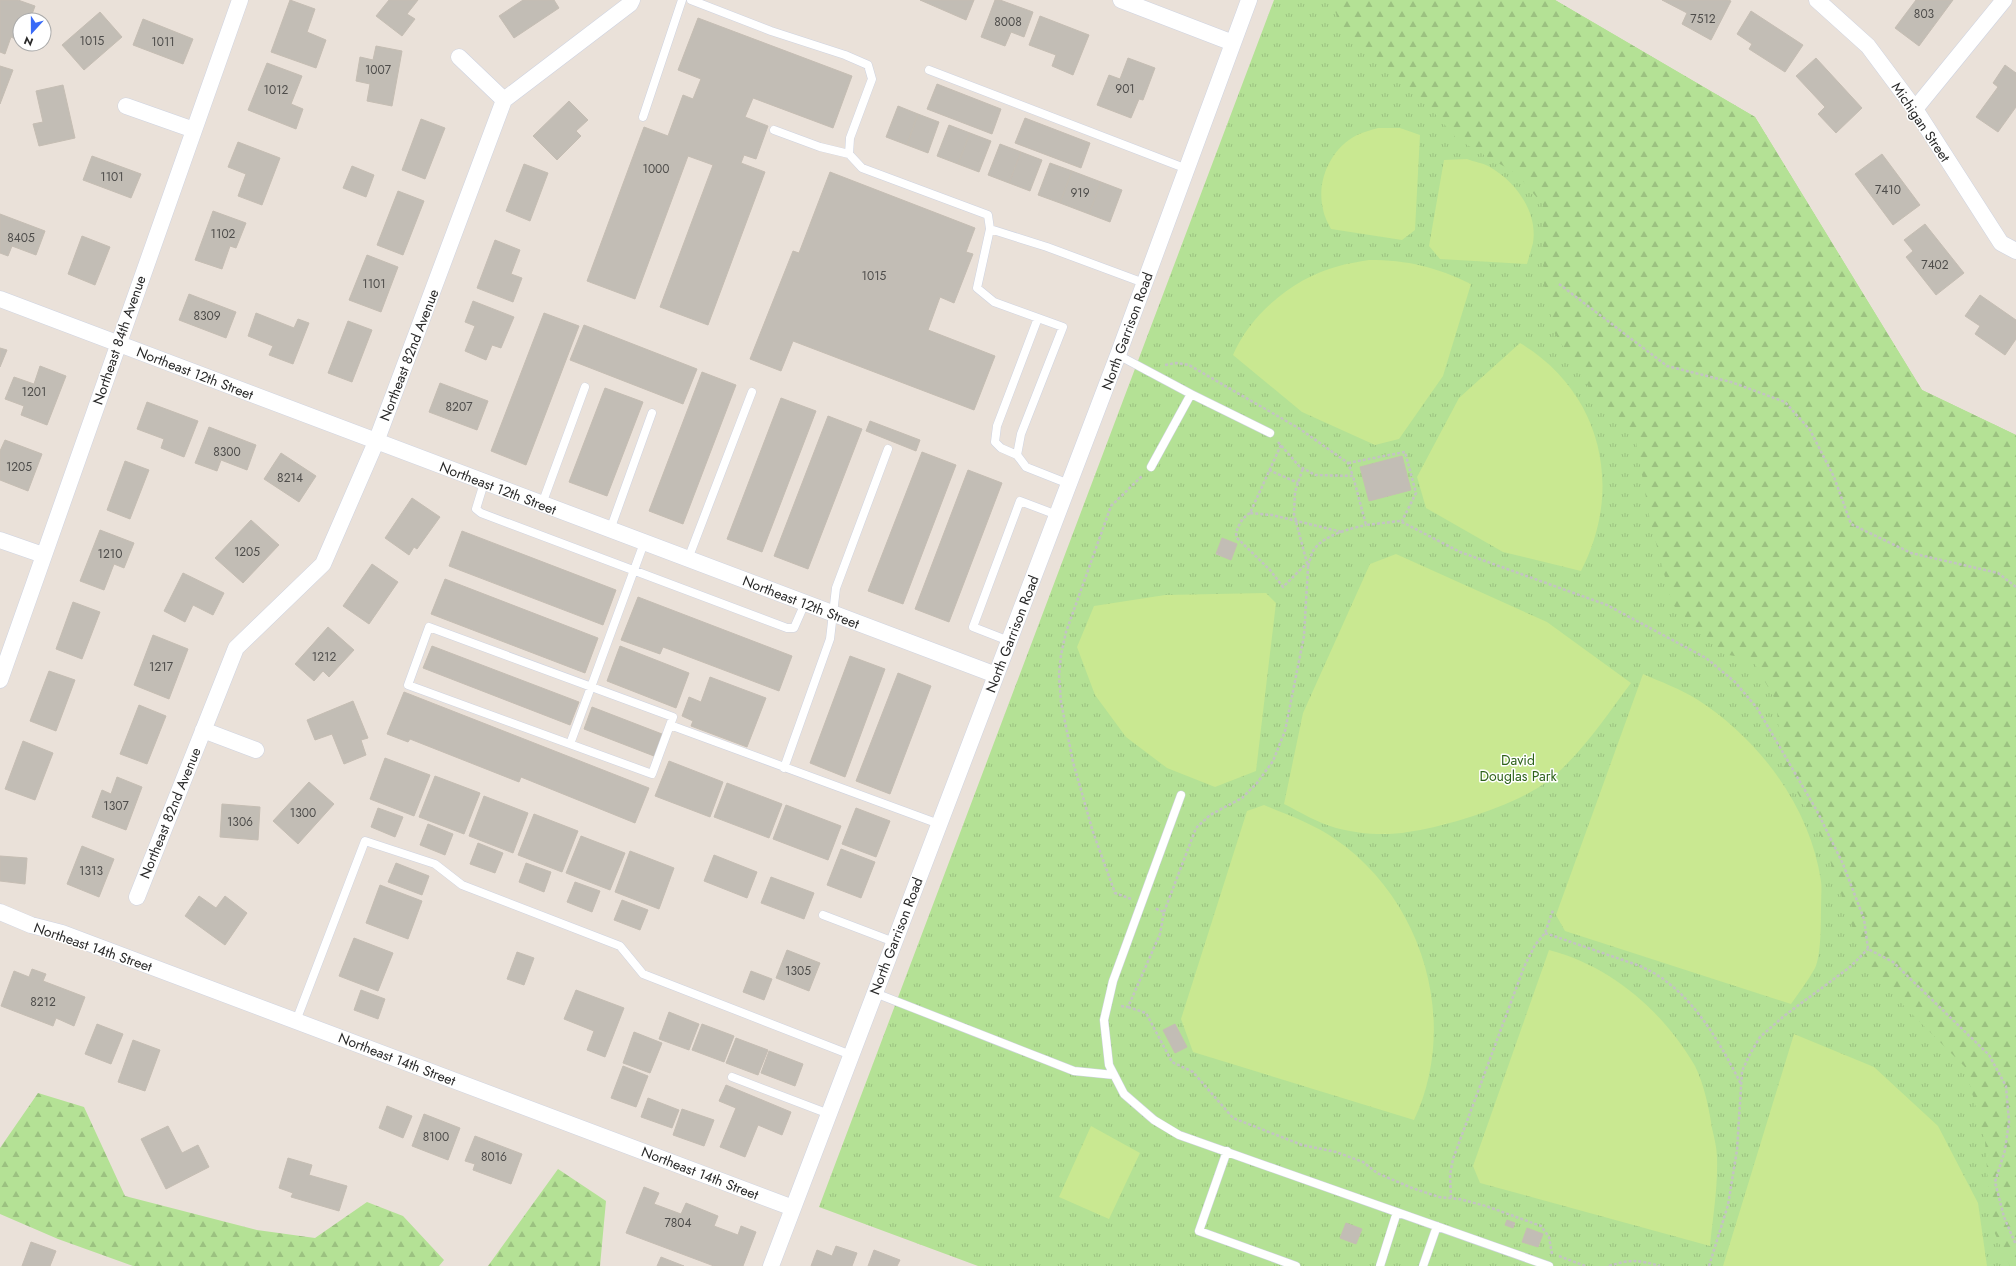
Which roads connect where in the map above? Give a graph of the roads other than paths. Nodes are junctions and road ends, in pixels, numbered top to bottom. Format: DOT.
graph roads {
  1 [pos="240,0"];
  2 [pos="632,0"];
  3 [pos="682,0"];
  4 [pos="691,0"];
  5 [pos="1121,0"];
  6 [pos="1249,0"];
  7 [pos="1817,0"];
  8 [pos="2004,0"];
  9 [pos="1233,43"];
  10 [pos="459,57"];
  11 [pos="929,70"];
  12 [pos="504,100"];
  13 [pos="126,106"];
  14 [pos="1915,109"];
  15 [pos="642,117"];
  16 [pos="194,130"];
  17 [pos="774,130"];
  18 [pos="849,154"];
  19 [pos="1187,169"];
  20 [pos="990,229"];
  21 [pos="2016,251"];
  22 [pos="1144,283"];
  23 [pos="0,299"];
  24 [pos="1038,318"];
  25 [pos="118,344"];
  26 [pos="1118,355"];
  27 [pos="586,387"];
  28 [pos="752,392"];
  29 [pos="1191,394"];
  30 [pos="652,414"];
  31 [pos="1270,432"];
  32 [pos="376,442"];
  33 [pos="888,449"];
  34 [pos="1017,455"];
  35 [pos="1151,467"];
  36 [pos="484,483"];
  37 [pos="1069,484"];
  38 [pos="542,504"];
  39 [pos="1057,515"];
  40 [pos="610,530"];
  41 [pos="0,540"];
  42 [pos="644,543"];
  43 [pos="43,555"];
  44 [pos="688,559"];
  45 [pos="634,571"];
  46 [pos="805,603"];
  47 [pos="833,614"];
  48 [pos="1009,641"];
  49 [pos="996,675"];
  50 [pos="0,680"];
  51 [pos="591,687"];
  52 [pos="670,725"];
  53 [pos="203,730"];
  54 [pos="570,744"];
  55 [pos="256,750"];
  56 [pos="784,768"];
  57 [pos="1181,795"];
  58 [pos="939,824"];
  59 [pos="138,897"];
  60 [pos="0,912"];
  61 [pos="823,915"];
  62 [pos="894,942"];
  63 [pos="875,993"];
  64 [pos="296,1021"];
  65 [pos="851,1055"];
  66 [pos="1114,1075"];
  67 [pos="732,1077"];
  68 [pos="828,1114"];
  69 [pos="1227,1152"];
  70 [pos="793,1208"];
  71 [pos="1397,1212"];
  72 [pos="1437,1226"];
  73 [pos="771,1266"];
  74 [pos="1296,1266"];
  75 [pos="1380,1266"];
  76 [pos="1423,1266"];
  77 [pos="1549,1266"];
  1 -- 16 [label="street, Northeast 84th Avenue"];
  2 -- 12 [label="street"];
  3 -- 15 [label="lane"];
  4 -- 18 [label="lane"];
  5 -- 9 [label="street"];
  6 -- 9 [label="street, North Garrison Road"];
  7 -- 14 [label="street, Michigan Street"];
  8 -- 14 [label="street"];
  9 -- 19 [label="street, North Garrison Road"];
  10 -- 12 [label="street"];
  11 -- 19 [label="lane"];
  12 -- 32 [label="street, Northeast 82nd Avenue"];
  13 -- 16 [label="street"];
  14 -- 21 [label="street, Michigan Street"];
  16 -- 25 [label="street, Northeast 84th Avenue"];
  17 -- 18 [label="lane"];
  18 -- 20 [label="lane"];
  19 -- 22 [label="street, North Garrison Road"];
  20 -- 22 [label="lane"];
  20 -- 24 [label="lane"];
  22 -- 26 [label="street, North Garrison Road"];
  23 -- 25 [label="street, Northeast 12th Street"];
  24 -- 34 [label="lane"];
  24 -- 34 [label="lane"];
  25 -- 32 [label="street, Northeast 12th Street"];
  25 -- 43 [label="street, Northeast 84th Avenue"];
  26 -- 29 [label="lane"];
  26 -- 37 [label="street, North Garrison Road"];
  27 -- 38 [label="lane"];
  28 -- 44 [label="lane"];
  29 -- 31 [label="lane"];
  29 -- 35 [label="lane"];
  30 -- 40 [label="lane"];
  32 -- 36 [label="street, Northeast 12th Street"];
  32 -- 53 [label="street, Northeast 82nd Avenue"];
  33 -- 47 [label="lane"];
  34 -- 37 [label="lane"];
  36 -- 38 [label="street, Northeast 12th Street"];
  36 -- 45 [label="lane"];
  37 -- 39 [label="street, North Garrison Road"];
  38 -- 40 [label="street, Northeast 12th Street"];
  39 -- 48 [label="street, North Garrison Road"];
  39 -- 48 [label="lane"];
  40 -- 42 [label="street, Northeast 12th Street"];
  41 -- 43 [label="street"];
  42 -- 44 [label="street, Northeast 12th Street"];
  42 -- 45 [label="lane"];
  43 -- 50 [label="street, Northeast 84th Avenue"];
  44 -- 46 [label="street, Northeast 12th Street"];
  45 -- 46 [label="lane"];
  45 -- 51 [label="lane"];
  46 -- 47 [label="street, Northeast 12th Street"];
  47 -- 49 [label="street, Northeast 12th Street"];
  47 -- 56 [label="lane"];
  48 -- 49 [label="street, North Garrison Road"];
  49 -- 58 [label="street, North Garrison Road"];
  51 -- 52 [label="lane"];
  51 -- 54 [label="lane"];
  51 -- 54 [label="lane"];
  52 -- 54 [label="lane"];
  52 -- 56 [label="lane"];
  53 -- 55 [label="street, Northeast 82nd Avenue"];
  53 -- 59 [label="street, Northeast 82nd Avenue"];
  56 -- 58 [label="lane"];
  57 -- 66 [label="lane"];
  58 -- 62 [label="street, North Garrison Road"];
  60 -- 64 [label="street, Northeast 14th Street"];
  61 -- 62 [label="lane"];
  62 -- 63 [label="street, North Garrison Road"];
  63 -- 65 [label="street, North Garrison Road"];
  63 -- 66 [label="lane"];
  64 -- 65 [label="lane"];
  64 -- 70 [label="street, Northeast 14th Street"];
  65 -- 68 [label="street, North Garrison Road"];
  66 -- 69 [label="lane"];
  67 -- 68 [label="lane"];
  68 -- 70 [label="street, North Garrison Road"];
  69 -- 71 [label="lane"];
  69 -- 74 [label="lane"];
  70 -- 73 [label="street, North Garrison Road"];
  71 -- 72 [label="lane"];
  71 -- 75 [label="lane"];
  72 -- 76 [label="lane"];
  72 -- 77 [label="lane"];
}
